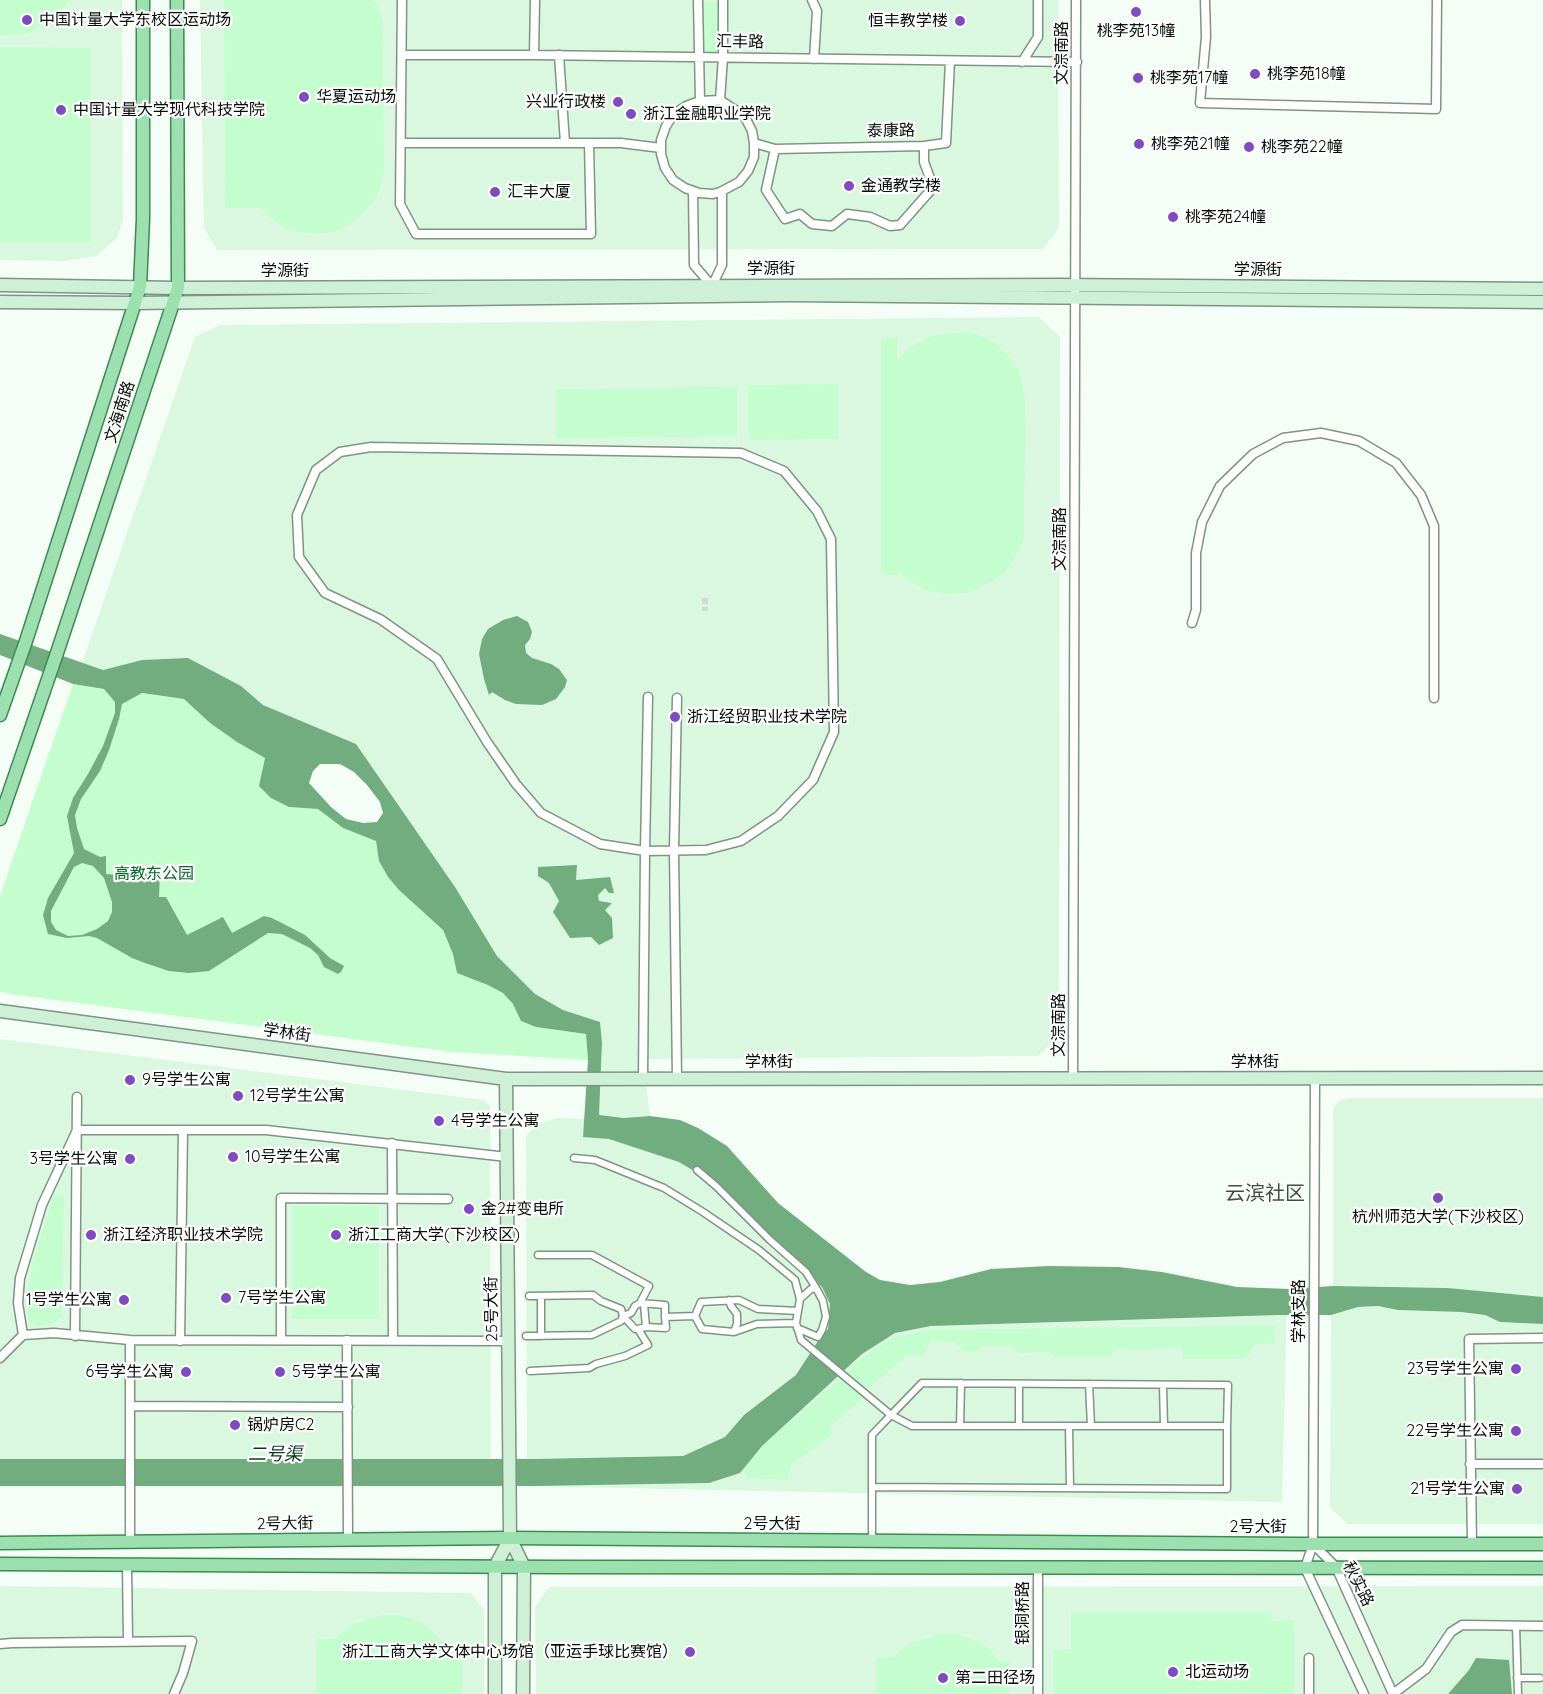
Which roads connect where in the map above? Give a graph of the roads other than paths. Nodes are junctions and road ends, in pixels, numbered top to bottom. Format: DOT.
graph roads {
  1 [pos="142,0"];
  2 [pos="177,0"];
  3 [pos="402,0"];
  4 [pos="536,0"];
  5 [pos="698,0"];
  6 [pos="723,0"];
  7 [pos="812,0"];
  8 [pos="1038,0"];
  9 [pos="1076,0"];
  10 [pos="1205,0"];
  11 [pos="1437,0"];
  12 [pos="402,55"];
  13 [pos="534,55"];
  14 [pos="560,55"];
  15 [pos="699,57"];
  16 [pos="723,57"];
  17 [pos="814,59"];
  18 [pos="950,61"];
  19 [pos="1022,62"];
  20 [pos="1077,62"];
  21 [pos="720,100"];
  22 [pos="700,101"];
  23 [pos="400,143"];
  24 [pos="565,143"];
  25 [pos="589,143"];
  26 [pos="754,143"];
  27 [pos="924,146"];
  28 [pos="661,148"];
  29 [pos="775,149"];
  30 [pos="693,191"];
  31 [pos="722,191"];
  32 [pos="0,285"];
  33 [pos="712,286"];
  34 [pos="140,287"];
  35 [pos="178,288"];
  36 [pos="1543,289"];
  37 [pos="1076,292"];
  38 [pos="0,302"];
  39 [pos="173,302"];
  40 [pos="1543,302"];
  41 [pos="134,303"];
  42 [pos="1192,623"];
  43 [pos="648,697"];
  44 [pos="677,698"];
  45 [pos="1434,698"];
  46 [pos="0,715"];
  47 [pos="0,819"];
  48 [pos="645,851"];
  49 [pos="674,851"];
  50 [pos="0,1011"];
  51 [pos="1073,1078"];
  52 [pos="1315,1078"];
  53 [pos="1543,1078"];
  54 [pos="506,1079"];
  55 [pos="644,1079"];
  56 [pos="677,1079"];
  57 [pos="77,1097"];
  58 [pos="77,1130"];
  59 [pos="183,1130"];
  60 [pos="392,1143"];
  61 [pos="507,1157"];
  62 [pos="574,1158"];
  63 [pos="697,1170"];
  64 [pos="392,1198"];
  65 [pos="448,1199"];
  66 [pos="538,1255"];
  67 [pos="816,1288"];
  68 [pos="529,1296"];
  69 [pos="541,1296"];
  70 [pos="800,1299"];
  71 [pos="729,1300"];
  72 [pos="642,1304"];
  73 [pos="798,1311"];
  74 [pos="623,1316"];
  75 [pos="695,1316"];
  76 [pos="665,1317"];
  77 [pos="797,1326"];
  78 [pos="646,1327"];
  79 [pos="638,1329"];
  80 [pos="734,1332"];
  81 [pos="23,1335"];
  82 [pos="75,1335"];
  83 [pos="526,1336"];
  84 [pos="541,1336"];
  85 [pos="1543,1338"];
  86 [pos="130,1340"];
  87 [pos="281,1340"];
  88 [pos="347,1340"];
  89 [pos="393,1340"];
  90 [pos="180,1341"];
  91 [pos="509,1341"];
  92 [pos="0,1358"];
  93 [pos="530,1371"];
  94 [pos="961,1383"];
  95 [pos="1019,1384"];
  96 [pos="1089,1384"];
  97 [pos="1163,1384"];
  98 [pos="130,1406"];
  99 [pos="348,1407"];
  100 [pos="891,1415"];
  101 [pos="960,1426"];
  102 [pos="1019,1426"];
  103 [pos="1069,1426"];
  104 [pos="1090,1426"];
  105 [pos="1164,1426"];
  106 [pos="1227,1426"];
  107 [pos="1470,1464"];
  108 [pos="1543,1464"];
  109 [pos="872,1487"];
  110 [pos="1070,1488"];
  111 [pos="510,1538"];
  112 [pos="348,1540"];
  113 [pos="872,1541"];
  114 [pos="130,1542"];
  115 [pos="0,1543"];
  116 [pos="1313,1544"];
  117 [pos="1472,1544"];
  118 [pos="1543,1544"];
  119 [pos="0,1564"];
  120 [pos="127,1565"];
  121 [pos="495,1567"];
  122 [pos="524,1567"];
  123 [pos="1336,1567"];
  124 [pos="1038,1568"];
  125 [pos="1305,1568"];
  126 [pos="1543,1568"];
  127 [pos="1516,1626"];
  128 [pos="1543,1626"];
  129 [pos="128,1641"];
  130 [pos="0,1644"];
  131 [pos="1309,1658"];
  132 [pos="1517,1678"];
  133 [pos="1540,1678"];
  134 [pos="174,1694"];
  135 [pos="495,1694"];
  136 [pos="523,1694"];
  137 [pos="1038,1694"];
  138 [pos="1309,1694"];
  139 [pos="1364,1694"];
  140 [pos="1393,1694"];
  141 [pos="1518,1694"];
  1 -- 34 [label="main road, 文海南路"];
  2 -- 35 [label="main road, 文海南路"];
  3 -- 12 [label="street"];
  4 -- 13 [label="street"];
  5 -- 15 [label="street"];
  6 -- 16 [label="street"];
  7 -- 17 [label="street"];
  8 -- 19 [label="street"];
  9 -- 20 [label="street, 文淙南路"];
  10 -- 11 [label="street"];
  12 -- 13 [label="street, 汇丰路"];
  12 -- 23 [label="street"];
  13 -- 14 [label="street, 汇丰路"];
  14 -- 15 [label="street, 汇丰路"];
  14 -- 24 [label="street"];
  15 -- 16 [label="street, 汇丰路"];
  15 -- 22 [label="street"];
  16 -- 17 [label="street, 汇丰路"];
  16 -- 21 [label="street"];
  17 -- 18 [label="street, 汇丰路"];
  18 -- 19 [label="street, 汇丰路"];
  18 -- 27 [label="street, 泰康路"];
  19 -- 20 [label="street, 汇丰路"];
  20 -- 37 [label="street, 文淙南路"];
  21 -- 22 [label="street"];
  21 -- 26 [label="street"];
  22 -- 28 [label="street"];
  23 -- 24 [label="street"];
  23 -- 25 [label="street"];
  24 -- 25 [label="street"];
  25 -- 28 [label="street"];
  26 -- 29 [label="street, 泰康路"];
  26 -- 31 [label="street"];
  27 -- 29 [label="street, 泰康路"];
  27 -- 29 [label="street"];
  28 -- 30 [label="street"];
  30 -- 31 [label="street"];
  30 -- 33 [label="street"];
  31 -- 33 [label="street"];
  32 -- 34 [label="main road, 学源街"];
  33 -- 35 [label="main road, 学源街"];
  33 -- 37 [label="main road, 学源街"];
  34 -- 35 [label="main road, 学源街"];
  34 -- 41 [label="main road, 文海南路"];
  35 -- 39 [label="main road, 文海南路"];
  36 -- 37 [label="main road, 学源街"];
  37 -- 39 [label="main road"];
  37 -- 40 [label="main road"];
  37 -- 51 [label="street, 文淙南路"];
  38 -- 41 [label="main road"];
  39 -- 41 [label="main road"];
  39 -- 47 [label="main road, 文海南路"];
  41 -- 46 [label="main road, 文海南路"];
  42 -- 45 [label="street"];
  43 -- 48 [label="street"];
  44 -- 49 [label="street"];
  48 -- 49 [label="street"];
  48 -- 49 [label="street"];
  48 -- 55 [label="street"];
  49 -- 56 [label="street"];
  50 -- 54 [label="main road, 学林街"];
  51 -- 52 [label="main road, 学林街"];
  51 -- 56 [label="main road, 学林街"];
  52 -- 53 [label="main road, 学林街"];
  52 -- 116 [label="street, 学林支路"];
  54 -- 55 [label="main road, 学林街"];
  54 -- 61 [label="main road, 25号大街"];
  55 -- 56 [label="main road, 学林街"];
  57 -- 58 [label="street"];
  58 -- 59 [label="street"];
  58 -- 81 [label="street"];
  58 -- 82 [label="street"];
  59 -- 60 [label="street"];
  59 -- 90 [label="street"];
  60 -- 61 [label="street"];
  60 -- 64 [label="street"];
  61 -- 91 [label="main road, 25号大街"];
  62 -- 70 [label="street"];
  63 -- 67 [label="street"];
  64 -- 65 [label="street"];
  64 -- 87 [label="street"];
  64 -- 89 [label="street"];
  66 -- 72 [label="street"];
  67 -- 70 [label="street"];
  67 -- 77 [label="street"];
  68 -- 69 [label="street"];
  69 -- 74 [label="street"];
  69 -- 84 [label="street"];
  70 -- 73 [label="street"];
  71 -- 73 [label="street"];
  71 -- 75 [label="street"];
  71 -- 80 [label="street"];
  72 -- 74 [label="street"];
  72 -- 76 [label="street"];
  72 -- 78 [label="street"];
  73 -- 77 [label="street"];
  74 -- 79 [label="street"];
  74 -- 84 [label="street"];
  75 -- 76 [label="street"];
  75 -- 80 [label="street"];
  76 -- 78 [label="street"];
  77 -- 80 [label="street"];
  77 -- 100 [label="street"];
  78 -- 79 [label="street"];
  79 -- 93 [label="street"];
  81 -- 82 [label="street"];
  81 -- 92 [label="street"];
  82 -- 86 [label="street"];
  83 -- 84 [label="street"];
  85 -- 107 [label="street"];
  86 -- 90 [label="street"];
  86 -- 98 [label="street"];
  87 -- 88 [label="street"];
  87 -- 90 [label="street"];
  88 -- 89 [label="street"];
  88 -- 99 [label="street"];
  89 -- 91 [label="street"];
  91 -- 111 [label="main road, 25号大街"];
  94 -- 95 [label="street"];
  94 -- 100 [label="street"];
  94 -- 101 [label="street"];
  95 -- 96 [label="street"];
  95 -- 102 [label="street"];
  96 -- 97 [label="street"];
  96 -- 104 [label="street"];
  97 -- 105 [label="street"];
  97 -- 106 [label="street"];
  98 -- 99 [label="street"];
  98 -- 114 [label="street"];
  99 -- 112 [label="street"];
  100 -- 101 [label="street"];
  100 -- 109 [label="street"];
  101 -- 102 [label="street"];
  102 -- 103 [label="street"];
  103 -- 104 [label="street"];
  103 -- 110 [label="street"];
  104 -- 105 [label="street"];
  105 -- 106 [label="street"];
  106 -- 110 [label="street"];
  107 -- 108 [label="street"];
  107 -- 117 [label="street"];
  109 -- 110 [label="street"];
  109 -- 113 [label="street"];
  111 -- 112 [label="main road, 2号大街"];
  111 -- 113 [label="main road, 2号大街"];
  111 -- 121 [label="main road, 25号大街"];
  111 -- 122 [label="main road, 25号大街"];
  112 -- 114 [label="main road, 2号大街"];
  113 -- 116 [label="main road, 2号大街"];
  114 -- 115 [label="main road, 2号大街"];
  116 -- 117 [label="main road, 2号大街"];
  116 -- 123 [label="street, 秋实路"];
  116 -- 125 [label="street"];
  117 -- 118 [label="main road, 2号大街"];
  119 -- 120 [label="main road"];
  120 -- 121 [label="main road"];
  120 -- 129 [label="street"];
  121 -- 122 [label="main road"];
  121 -- 135 [label="main road, 25号大街"];
  122 -- 124 [label="main road"];
  122 -- 136 [label="main road, 25号大街"];
  123 -- 125 [label="main road"];
  123 -- 126 [label="main road"];
  123 -- 140 [label="street, 秋实路"];
  124 -- 125 [label="main road"];
  124 -- 137 [label="street, 银洞桥路"];
  125 -- 139 [label="street"];
  127 -- 128 [label="street"];
  127 -- 132 [label="street"];
  127 -- 140 [label="street"];
  129 -- 130 [label="street"];
  129 -- 134 [label="street"];
  131 -- 138 [label="street"];
  132 -- 133 [label="street"];
  132 -- 141 [label="street"];
}
